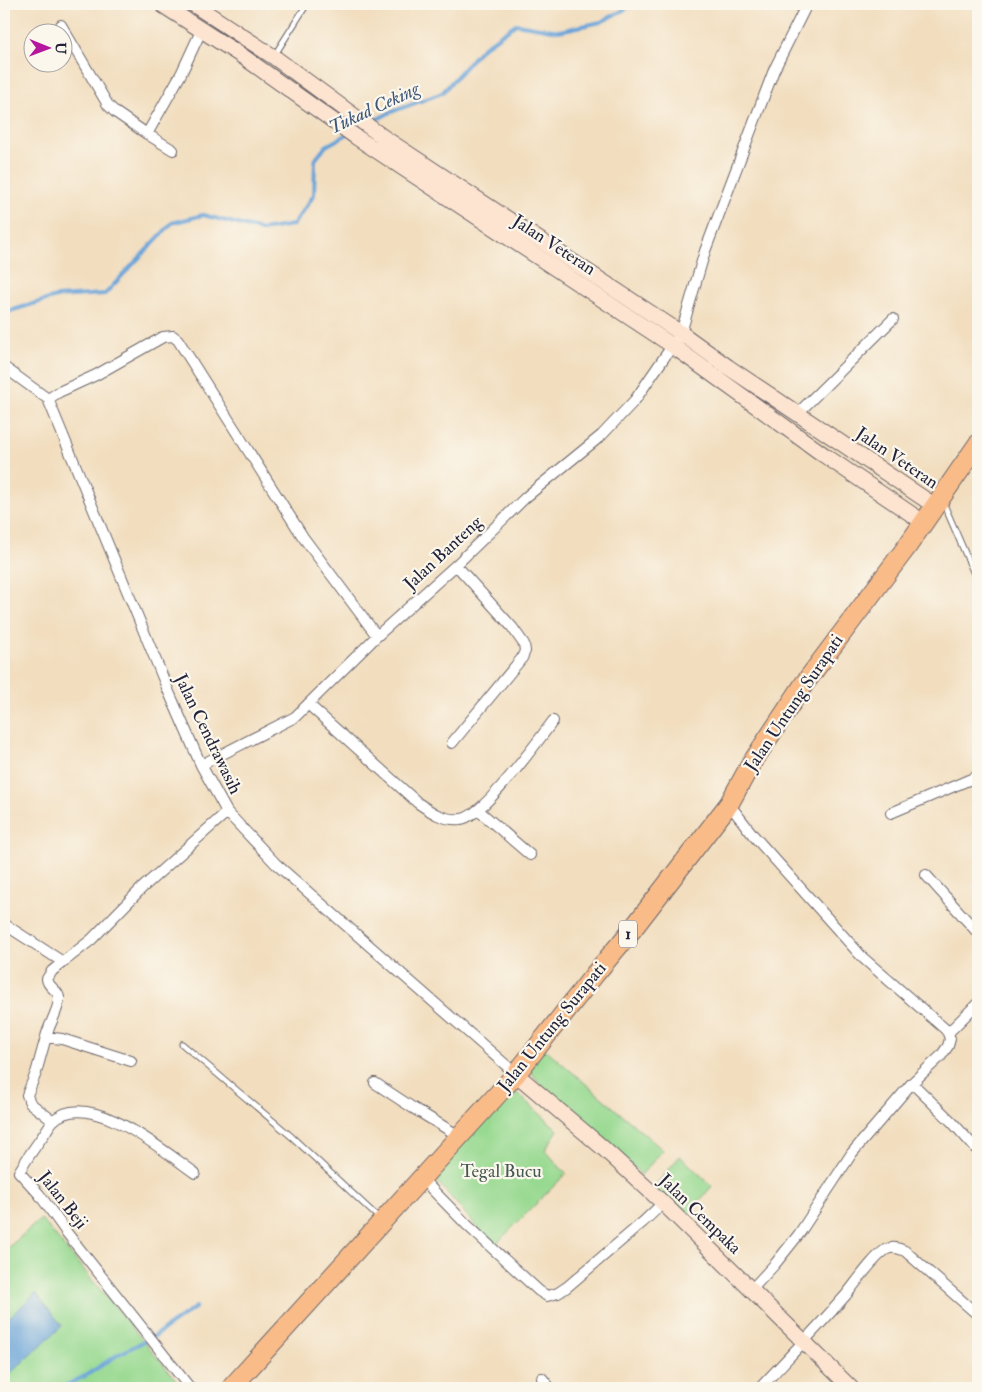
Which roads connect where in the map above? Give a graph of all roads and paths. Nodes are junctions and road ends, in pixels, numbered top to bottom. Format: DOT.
graph roads {
  1 [pos="161,4"];
  2 [pos="193,4"];
  3 [pos="307,4"];
  4 [pos="807,4"];
  5 [pos="201,31"];
  6 [pos="72,44"];
  7 [pos="254,44"];
  8 [pos="274,56"];
  9 [pos="245,58"];
  10 [pos="147,134"];
  11 [pos="173,150"];
  12 [pos="892,319"];
  13 [pos="677,340"];
  14 [pos="4,367"];
  15 [pos="50,397"];
  16 [pos="797,414"];
  17 [pos="978,444"];
  18 [pos="938,502"];
  19 [pos="923,522"];
  20 [pos="456,565"];
  21 [pos="978,583"];
  22 [pos="377,636"];
  23 [pos="308,704"];
  24 [pos="553,721"];
  25 [pos="452,743"];
  26 [pos="201,765"];
  27 [pos="978,776"];
  28 [pos="729,804"];
  29 [pos="478,810"];
  30 [pos="227,812"];
  31 [pos="891,813"];
  32 [pos="530,855"];
  33 [pos="926,875"];
  34 [pos="4,924"];
  35 [pos="978,933"];
  36 [pos="64,962"];
  37 [pos="978,1002"];
  38 [pos="948,1033"];
  39 [pos="46,1037"];
  40 [pos="182,1044"];
  41 [pos="131,1060"];
  42 [pos="516,1074"];
  43 [pos="375,1083"];
  44 [pos="912,1083"];
  45 [pos="53,1121"];
  46 [pos="459,1136"];
  47 [pos="978,1151"];
  48 [pos="195,1173"];
  49 [pos="421,1178"];
  50 [pos="663,1203"];
  51 [pos="383,1221"];
  52 [pos="751,1290"];
  53 [pos="978,1315"];
  54 [pos="804,1341"];
  55 [pos="542,1378"];
  56 [pos="190,1388"];
  57 [pos="231,1388"];
  58 [pos="550,1388"];
  59 [pos="760,1388"];
  60 [pos="851,1388"];
  1 -- 5 [label="main road, Jalan Veteran"];
  2 -- 7 [label="main road, Jalan Veteran"];
  3 -- 8 [label="lane"];
  4 -- 13 [label="street, Jalan Banteng"];
  5 -- 9 [label="main road, Jalan Veteran"];
  5 -- 10 [label="street"];
  6 -- 10 [label="street"];
  7 -- 8 [label="main road, Jalan Veteran"];
  7 -- 9 [label="main road"];
  8 -- 13 [label="main road, Jalan Veteran"];
  9 -- 13 [label="main road, Jalan Veteran"];
  10 -- 11 [label="street"];
  12 -- 16 [label="street"];
  13 -- 16 [label="main road, Jalan Veteran"];
  13 -- 19 [label="main road, Jalan Veteran"];
  13 -- 20 [label="street, Jalan Banteng"];
  14 -- 15 [label="street"];
  15 -- 22 [label="street"];
  15 -- 26 [label="street, Jalan Cendrawasih"];
  16 -- 18 [label="main road, Jalan Veteran"];
  17 -- 18 [label="highway, Jalan Untung Surapati / 1"];
  18 -- 19 [label="highway, Jalan Untung Surapati / 1"];
  18 -- 21 [label="lane"];
  19 -- 28 [label="highway, Jalan Untung Surapati / 1"];
  20 -- 22 [label="street, Jalan Banteng"];
  20 -- 25 [label="street"];
  22 -- 23 [label="street, Jalan Banteng"];
  23 -- 26 [label="street, Jalan Banteng"];
  23 -- 29 [label="street"];
  24 -- 29 [label="street"];
  26 -- 30 [label="street, Jalan Cendrawasih"];
  27 -- 31 [label="street"];
  28 -- 38 [label="street"];
  28 -- 42 [label="highway, Jalan Untung Surapati / 1"];
  29 -- 32 [label="street"];
  30 -- 36 [label="street"];
  30 -- 42 [label="street, Jalan Cendrawasih"];
  33 -- 35 [label="street"];
  34 -- 36 [label="street"];
  36 -- 39 [label="street"];
  37 -- 38 [label="street"];
  38 -- 44 [label="street"];
  39 -- 41 [label="street"];
  39 -- 45 [label="street"];
  40 -- 51 [label="lane"];
  42 -- 46 [label="highway, Jalan Untung Surapati / 1"];
  42 -- 50 [label="main road, Jalan Cempaka"];
  43 -- 46 [label="street"];
  44 -- 47 [label="street"];
  44 -- 52 [label="street"];
  45 -- 48 [label="street"];
  45 -- 56 [label="street, Jalan Beji"];
  46 -- 49 [label="highway, Jalan Untung Surapati / 1"];
  49 -- 50 [label="street"];
  49 -- 51 [label="highway, Jalan Untung Surapati / 1"];
  50 -- 52 [label="main road, Jalan Cempaka"];
  51 -- 57 [label="highway, Jalan Untung Surapati / 1"];
  52 -- 54 [label="main road, Jalan Cempaka"];
  53 -- 54 [label="street"];
  54 -- 59 [label="street"];
  54 -- 60 [label="main road, Jalan Cempaka"];
  55 -- 58 [label="street"];
}
